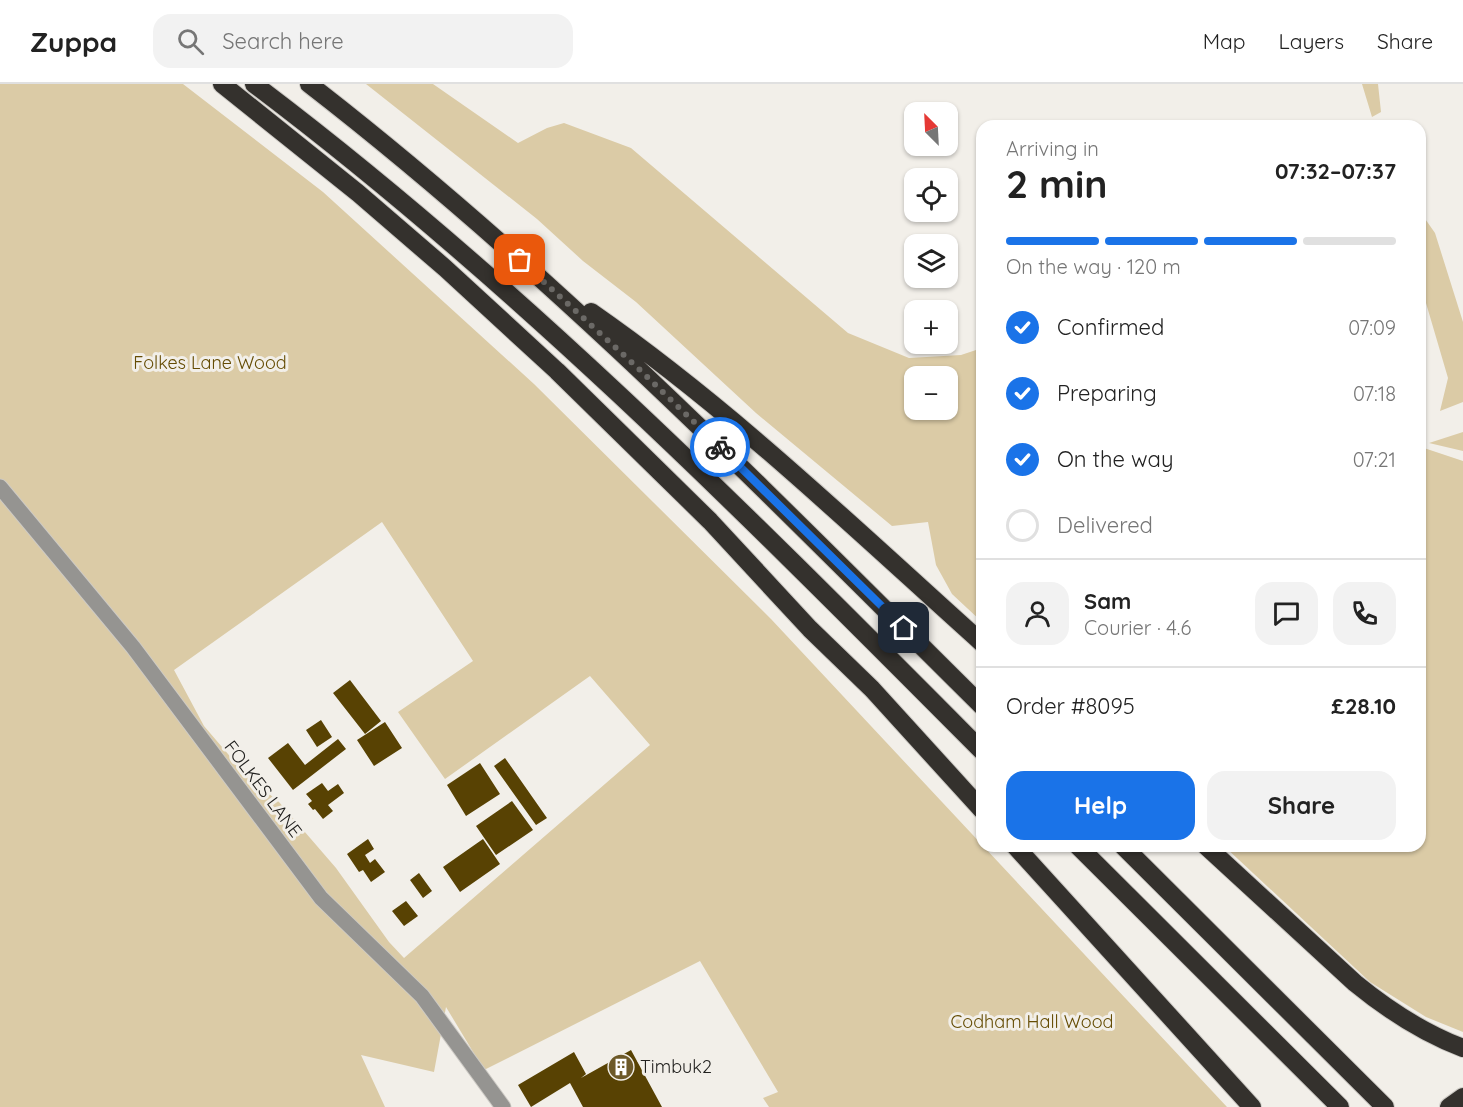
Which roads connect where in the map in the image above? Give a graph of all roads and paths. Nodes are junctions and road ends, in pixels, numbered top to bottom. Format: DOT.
graph roads {
  1 [pos="222,84"];
  2 [pos="254,84"];
  3 [pos="309,84"];
  4 [pos="533,272"];
  5 [pos="0,487"];
  6 [pos="976,638"];
  7 [pos="976,700"];
  8 [pos="976,745"];
  9 [pos="976,803"];
  10 [pos="1020,852"];
  11 [pos="1084,852"];
  12 [pos="1129,852"];
  13 [pos="1213,852"];
  14 [pos="1463,1048"];
  15 [pos="1463,1097"];
  16 [pos="502,1107"];
  17 [pos="1251,1107"];
  18 [pos="1340,1107"];
  19 [pos="1385,1107"];
  20 [pos="1449,1107"];
  1 -- 9 [label="highway"];
  2 -- 8 [label="highway"];
  3 -- 4 [label="highway"];
  4 -- 6 [label="highway"];
  4 -- 7 [label="highway"];
  5 -- 16 [label="street, FOLKES LANE"];
  10 -- 17 [label="highway"];
  11 -- 18 [label="highway"];
  12 -- 19 [label="highway"];
  13 -- 14 [label="highway"];
  15 -- 20 [label="highway"];
}
